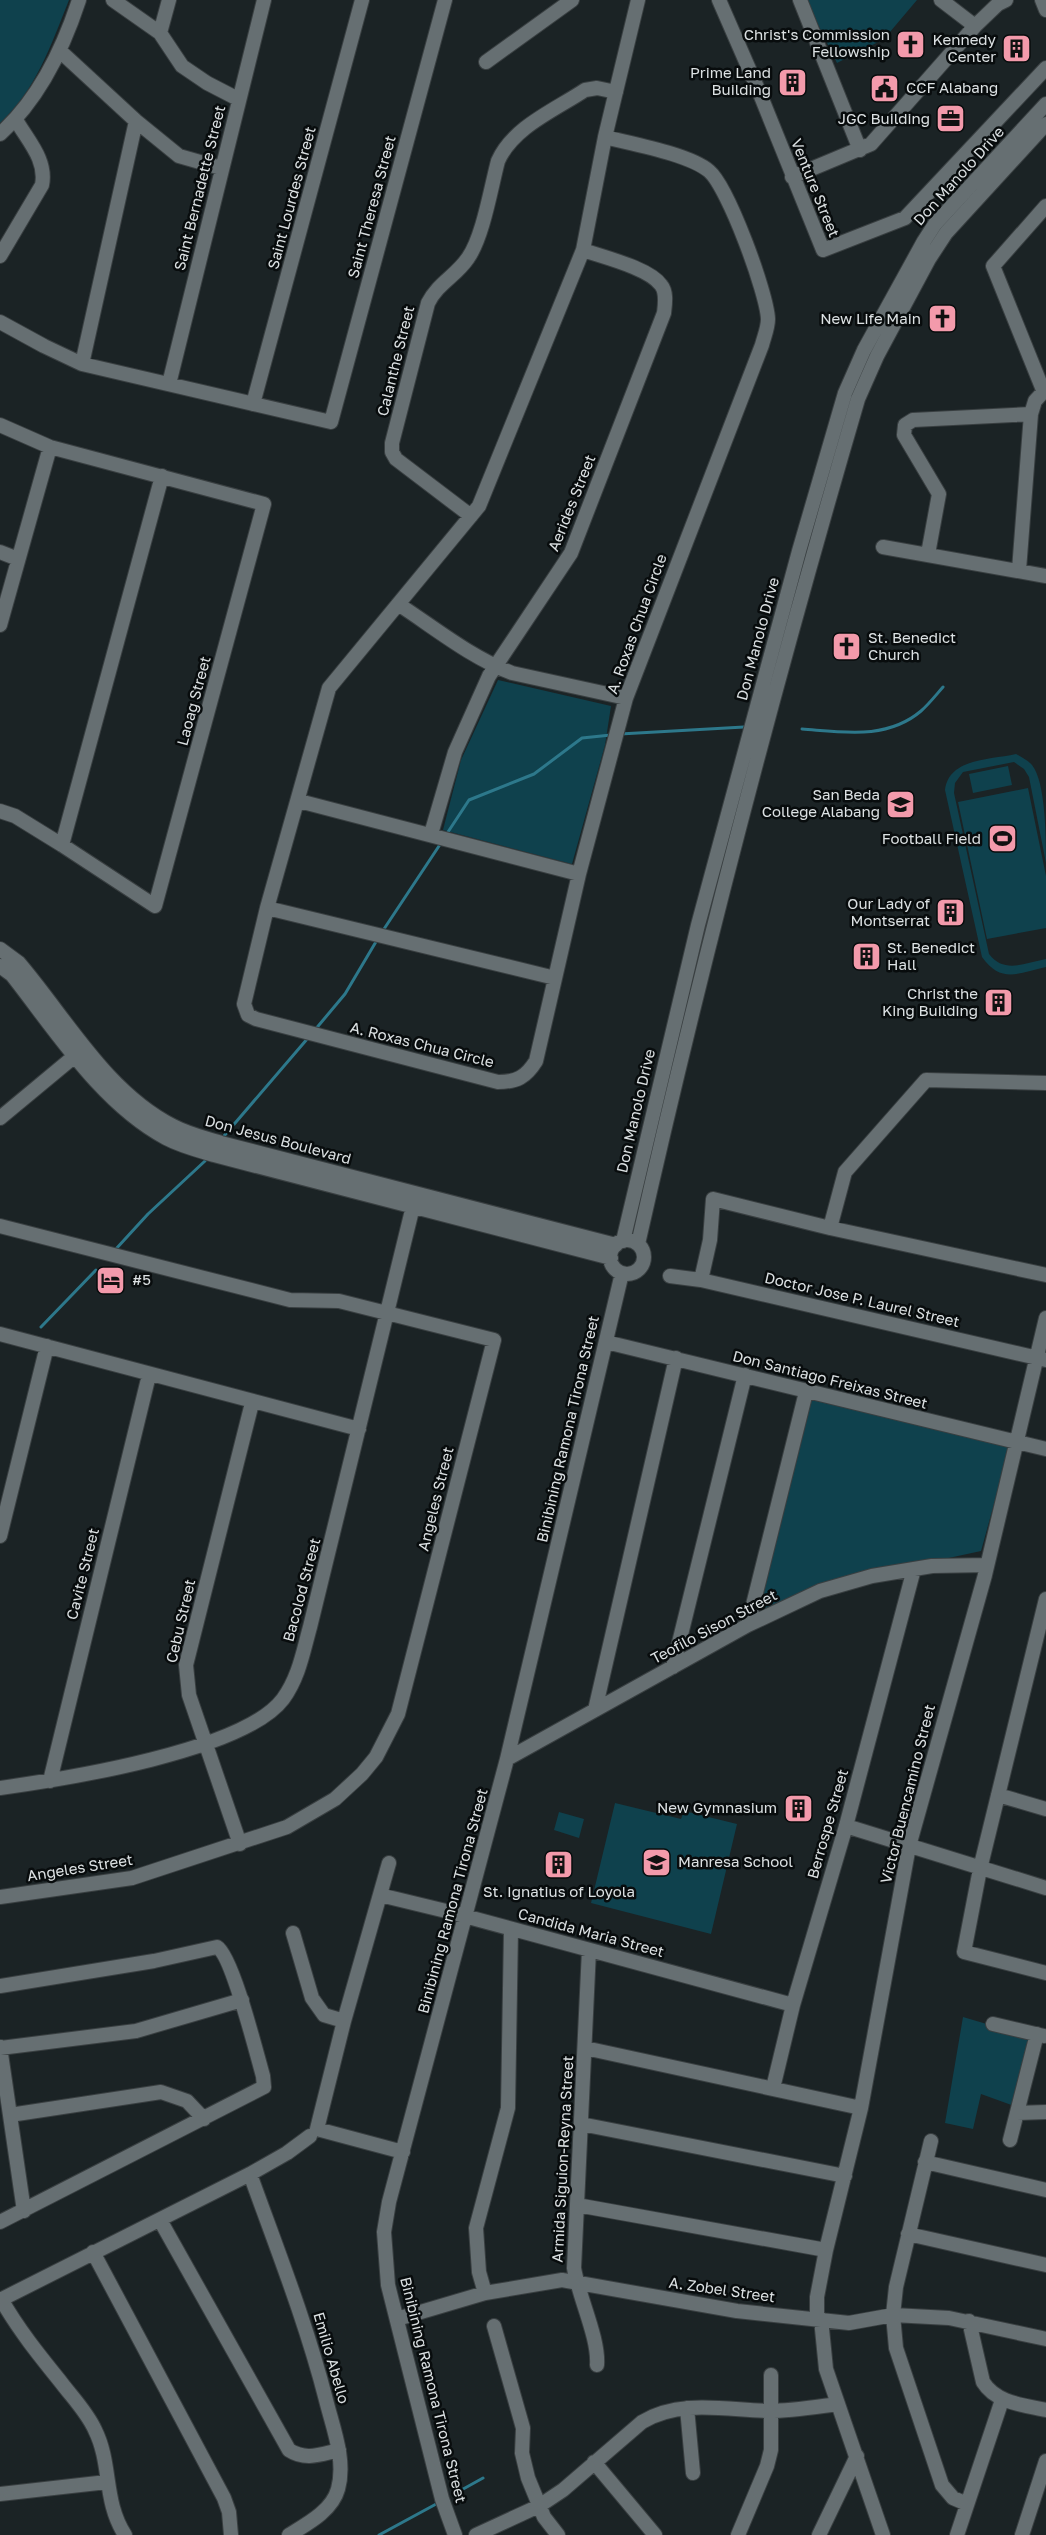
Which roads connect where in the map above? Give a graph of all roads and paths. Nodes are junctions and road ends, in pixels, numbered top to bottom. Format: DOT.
graph roads {
  1 [pos="79,0"];
  2 [pos="113,0"];
  3 [pos="169,0"];
  4 [pos="264,0"];
  5 [pos="362,0"];
  6 [pos="445,0"];
  7 [pos="572,0"];
  8 [pos="638,0"];
  9 [pos="718,0"];
  10 [pos="800,0"];
  11 [pos="941,0"];
  12 [pos="1005,0"];
  13 [pos="1042,0"];
  14 [pos="1046,9"];
  15 [pos="975,26"];
  16 [pos="160,33"];
  17 [pos="60,51"];
  18 [pos="486,62"];
  19 [pos="1046,68"];
  20 [pos="616,92"];
  21 [pos="238,99"];
  22 [pos="1046,104"];
  23 [pos="16,120"];
  24 [pos="136,121"];
  25 [pos="1046,124"];
  26 [pos="0,134"];
  27 [pos="605,136"];
  28 [pos="860,150"];
  29 [pos="221,168"];
  30 [pos="792,177"];
  31 [pos="1046,206"];
  32 [pos="583,250"];
  33 [pos="0,256"];
  34 [pos="0,322"];
  35 [pos="871,353"];
  36 [pos="82,364"];
  37 [pos="169,384"];
  38 [pos="1045,389"];
  39 [pos="253,404"];
  40 [pos="1031,414"];
  41 [pos="0,425"];
  42 [pos="50,447"];
  43 [pos="162,476"];
  44 [pos="471,516"];
  45 [pos="883,547"];
  46 [pos="799,551"];
  47 [pos="0,552"];
  48 [pos="928,554"];
  49 [pos="18,559"];
  50 [pos="811,559"];
  51 [pos="1019,570"];
  52 [pos="1046,576"];
  53 [pos="398,604"];
  54 [pos="0,625"];
  55 [pos="495,666"];
  56 [pos="626,698"];
  57 [pos="299,801"];
  58 [pos="0,811"];
  59 [pos="722,834"];
  60 [pos="439,837"];
  61 [pos="736,837"];
  62 [pos="62,845"];
  63 [pos="579,874"];
  64 [pos="267,908"];
  65 [pos="0,949"];
  66 [pos="0,966"];
  67 [pos="555,978"];
  68 [pos="684,983"];
  69 [pos="700,987"];
  70 [pos="81,1051"];
  71 [pos="1046,1083"];
  72 [pos="0,1118"];
  73 [pos="415,1200"];
  74 [pos="0,1226"];
  75 [pos="830,1228"];
  76 [pos="620,1243"];
  77 [pos="638,1244"];
  78 [pos="611,1258"];
  79 [pos="622,1273"];
  80 [pos="1046,1275"];
  81 [pos="670,1276"];
  82 [pos="701,1280"];
  83 [pos="388,1313"];
  84 [pos="1046,1318"];
  85 [pos="0,1334"];
  86 [pos="606,1342"];
  87 [pos="47,1346"];
  88 [pos="676,1358"];
  89 [pos="1041,1359"];
  90 [pos="149,1374"];
  91 [pos="745,1375"];
  92 [pos="806,1392"];
  93 [pos="252,1402"];
  94 [pos="359,1430"];
  95 [pos="1016,1441"];
  96 [pos="1046,1449"];
  97 [pos="0,1536"];
  98 [pos="987,1565"];
  99 [pos="914,1569"];
  100 [pos="1046,1599"];
  101 [pos="748,1624"];
  102 [pos="673,1667"];
  103 [pos="595,1710"];
  104 [pos="207,1743"];
  105 [pos="507,1759"];
  106 [pos="50,1781"];
  107 [pos="0,1788"];
  108 [pos="998,1795"];
  109 [pos="1046,1809"];
  110 [pos="846,1826"];
  111 [pos="240,1844"];
  112 [pos="909,1846"];
  113 [pos="389,1863"];
  114 [pos="980,1869"];
  115 [pos="1046,1888"];
  116 [pos="380,1895"];
  117 [pos="0,1897"];
  118 [pos="466,1916"];
  119 [pos="511,1929"];
  120 [pos="293,1933"];
  121 [pos="589,1950"];
  122 [pos="1046,1973"];
  123 [pos="0,1986"];
  124 [pos="242,2000"];
  125 [pos="793,2006"];
  126 [pos="344,2021"];
  127 [pos="993,2024"];
  128 [pos="1041,2036"];
  129 [pos="0,2048"];
  130 [pos="585,2048"];
  131 [pos="773,2088"];
  132 [pos="861,2108"];
  133 [pos="1046,2112"];
  134 [pos="1017,2113"];
  135 [pos="10,2115"];
  136 [pos="204,2119"];
  137 [pos="581,2124"];
  138 [pos="310,2136"];
  139 [pos="1010,2140"];
  140 [pos="930,2141"];
  141 [pos="403,2152"];
  142 [pos="925,2162"];
  143 [pos="250,2174"];
  144 [pos="845,2176"];
  145 [pos="1046,2190"];
  146 [pos="577,2205"];
  147 [pos="24,2211"];
  148 [pos="160,2220"];
  149 [pos="0,2222"];
  150 [pos="908,2235"];
  151 [pos="826,2250"];
  152 [pos="93,2252"];
  153 [pos="1046,2265"];
  154 [pos="576,2282"];
  155 [pos="485,2293"];
  156 [pos="0,2299"];
  157 [pos="893,2315"];
  158 [pos="819,2318"];
  159 [pos="397,2319"];
  160 [pos="969,2321"];
  161 [pos="494,2326"];
  162 [pos="1046,2339"];
  163 [pos="597,2365"];
  164 [pos="771,2375"];
  165 [pos="1002,2400"];
  166 [pos="838,2404"];
  167 [pos="687,2408"];
  168 [pos="1046,2410"];
  169 [pos="771,2411"];
  170 [pos="339,2450"];
  171 [pos="856,2456"];
  172 [pos="1046,2461"];
  173 [pos="594,2462"];
  174 [pos="693,2473"];
  175 [pos="107,2482"];
  176 [pos="0,2494"];
  177 [pos="967,2504"];
  178 [pos="539,2506"];
  179 [pos="125,2535"];
  180 [pos="231,2535"];
  181 [pos="289,2535"];
  182 [pos="455,2535"];
  183 [pos="476,2535"];
  184 [pos="558,2535"];
  185 [pos="655,2535"];
  186 [pos="738,2535"];
  187 [pos="819,2535"];
  188 [pos="883,2535"];
  189 [pos="957,2535"];
  190 [pos="1022,2535"];
  1 -- 17 [label="street"];
  2 -- 16 [label="street"];
  3 -- 16 [label="street"];
  4 -- 21 [label="street, Saint Bernadette Street"];
  5 -- 39 [label="street, Saint Lourdes Street"];
  6 -- 39 [label="street, Saint Theresa Street"];
  7 -- 18 [label="street"];
  8 -- 20 [label="street, A. Roxas Chua Circle"];
  9 -- 30 [label="street, Venture Street"];
  10 -- 28 [label="street"];
  11 -- 15 [label="street"];
  12 -- 15 [label="street"];
  13 -- 14 [label="street"];
  15 -- 28 [label="street"];
  16 -- 21 [label="street"];
  17 -- 23 [label="street"];
  17 -- 24 [label="street"];
  19 -- 30 [label="street, Venture Street"];
  20 -- 27 [label="street, A. Roxas Chua Circle"];
  20 -- 44 [label="street, Calanthe Street"];
  21 -- 29 [label="street, Saint Bernadette Street"];
  22 -- 35 [label="street, Don Manolo Drive"];
  23 -- 26 [label="street"];
  23 -- 33 [label="street"];
  24 -- 29 [label="street"];
  24 -- 36 [label="street"];
  25 -- 35 [label="street, Don Manolo Drive"];
  27 -- 32 [label="street, A. Roxas Chua Circle"];
  27 -- 56 [label="street, A. Roxas Chua Circle"];
  28 -- 30 [label="street"];
  29 -- 37 [label="street, Saint Bernadette Street"];
  31 -- 38 [label="street"];
  32 -- 44 [label="street, A. Roxas Chua Circle"];
  32 -- 55 [label="street, Aerides Street"];
  34 -- 36 [label="street"];
  35 -- 46 [label="street, Don Manolo Drive"];
  35 -- 50 [label="street, Don Manolo Drive"];
  36 -- 37 [label="street"];
  37 -- 39 [label="street"];
  38 -- 40 [label="street"];
  40 -- 48 [label="street"];
  40 -- 51 [label="street"];
  41 -- 42 [label="street"];
  42 -- 43 [label="street"];
  42 -- 49 [label="street"];
  43 -- 62 [label="street"];
  43 -- 62 [label="street, Laoag Street"];
  44 -- 53 [label="street, A. Roxas Chua Circle"];
  45 -- 48 [label="street"];
  46 -- 50 [label="street"];
  46 -- 59 [label="street, Don Manolo Drive"];
  47 -- 49 [label="street"];
  48 -- 51 [label="street"];
  49 -- 54 [label="street"];
  50 -- 61 [label="street, Don Manolo Drive"];
  51 -- 52 [label="street"];
  53 -- 55 [label="street"];
  53 -- 57 [label="street, A. Roxas Chua Circle"];
  55 -- 56 [label="street"];
  55 -- 60 [label="street, Aerides Street"];
  56 -- 63 [label="street, A. Roxas Chua Circle"];
  57 -- 60 [label="street"];
  57 -- 64 [label="street, A. Roxas Chua Circle"];
  58 -- 62 [label="street"];
  59 -- 61 [label="street"];
  59 -- 68 [label="street, Don Manolo Drive"];
  60 -- 63 [label="street"];
  61 -- 69 [label="street, Don Manolo Drive"];
  63 -- 67 [label="street, A. Roxas Chua Circle"];
  64 -- 67 [label="street"];
  64 -- 67 [label="street, A. Roxas Chua Circle"];
  65 -- 70 [label="street, Don Jesus Boulevard"];
  66 -- 70 [label="street, Don Jesus Boulevard"];
  68 -- 69 [label="street"];
  68 -- 76 [label="street, Don Manolo Drive"];
  69 -- 77 [label="street, Don Manolo Drive"];
  70 -- 72 [label="street"];
  70 -- 73 [label="street, Don Jesus Boulevard"];
  71 -- 75 [label="street"];
  73 -- 76 [label="street, Don Jesus Boulevard"];
  73 -- 78 [label="street, Don Jesus Boulevard"];
  73 -- 83 [label="street, Bacolod Street"];
  74 -- 83 [label="street, Angeles Street"];
  75 -- 80 [label="street"];
  75 -- 82 [label="street"];
  76 -- 77 [label="street"];
  76 -- 78 [label="street"];
  77 -- 79 [label="street"];
  78 -- 79 [label="street"];
  79 -- 86 [label="street, Binibining Ramona Tirona Street"];
  81 -- 82 [label="street, Doctor Jose P. Laurel Street"];
  82 -- 89 [label="street, Doctor Jose P. Laurel Street"];
  83 -- 94 [label="street, Bacolod Street"];
  83 -- 111 [label="street, Angeles Street"];
  84 -- 89 [label="street, Victor Buencamino Street"];
  85 -- 87 [label="street"];
  86 -- 88 [label="street, Don Santiago Freixas Street"];
  86 -- 105 [label="street, Binibining Ramona Tirona Street"];
  87 -- 90 [label="street"];
  87 -- 97 [label="street"];
  88 -- 91 [label="street, Don Santiago Freixas Street"];
  88 -- 103 [label="street"];
  89 -- 95 [label="street, Victor Buencamino Street"];
  90 -- 93 [label="street"];
  90 -- 106 [label="street, Cavite Street"];
  91 -- 92 [label="street, Don Santiago Freixas Street"];
  91 -- 102 [label="street"];
  92 -- 95 [label="street, Don Santiago Freixas Street"];
  92 -- 101 [label="street"];
  93 -- 94 [label="street"];
  93 -- 104 [label="street, Cebu Street"];
  94 -- 104 [label="street, Bacolod Street"];
  95 -- 96 [label="street, Don Santiago Freixas Street"];
  95 -- 98 [label="street, Victor Buencamino Street"];
  98 -- 99 [label="street, Teofilo Sison Street"];
  98 -- 112 [label="street, Victor Buencamino Street"];
  99 -- 101 [label="street, Teofilo Sison Street"];
  99 -- 110 [label="street, Berrospe Street"];
  100 -- 108 [label="street"];
  101 -- 102 [label="street, Teofilo Sison Street"];
  102 -- 103 [label="street, Teofilo Sison Street"];
  103 -- 105 [label="street, Teofilo Sison Street"];
  104 -- 106 [label="street, Bacolod Street"];
  104 -- 111 [label="street, Cebu Street"];
  105 -- 118 [label="street, Binibining Ramona Tirona Street"];
  106 -- 107 [label="street, Bacolod Street"];
  108 -- 109 [label="street"];
  108 -- 114 [label="street"];
  110 -- 112 [label="street"];
  110 -- 125 [label="street, Berrospe Street"];
  111 -- 117 [label="street, Angeles Street"];
  112 -- 114 [label="street"];
  112 -- 132 [label="street, Victor Buencamino Street"];
  113 -- 116 [label="street"];
  114 -- 115 [label="street"];
  114 -- 122 [label="street"];
  116 -- 118 [label="street, Candida Maria Street"];
  116 -- 126 [label="street"];
  118 -- 119 [label="street, Candida Maria Street"];
  118 -- 141 [label="street, Binibining Ramona Tirona Street"];
  119 -- 121 [label="street, Candida Maria Street"];
  119 -- 155 [label="street"];
  120 -- 126 [label="street"];
  121 -- 125 [label="street, Candida Maria Street"];
  121 -- 130 [label="street, Armida Siguion-Reyna Street"];
  123 -- 124 [label="street"];
  124 -- 129 [label="street"];
  124 -- 136 [label="street"];
  125 -- 131 [label="street, Berrospe Street"];
  126 -- 141 [label="street"];
  127 -- 128 [label="street"];
  128 -- 134 [label="street"];
  129 -- 135 [label="street"];
  130 -- 131 [label="street"];
  130 -- 137 [label="street, Armida Siguion-Reyna Street"];
  131 -- 132 [label="street"];
  132 -- 144 [label="street, Victor Buencamino Street"];
  133 -- 134 [label="street"];
  134 -- 139 [label="street"];
  135 -- 136 [label="street"];
  135 -- 147 [label="street"];
  136 -- 147 [label="street"];
  137 -- 144 [label="street"];
  137 -- 146 [label="street, Armida Siguion-Reyna Street"];
  138 -- 143 [label="street"];
  140 -- 142 [label="street"];
  141 -- 159 [label="street, Binibining Ramona Tirona Street"];
  142 -- 145 [label="street"];
  142 -- 150 [label="street"];
  143 -- 148 [label="street"];
  143 -- 170 [label="street, Emilio Abello"];
  144 -- 151 [label="street, Victor Buencamino Street"];
  146 -- 151 [label="street"];
  146 -- 154 [label="street, Armida Siguion-Reyna Street"];
  147 -- 149 [label="street"];
  148 -- 152 [label="street"];
  148 -- 170 [label="street"];
  150 -- 153 [label="street"];
  150 -- 157 [label="street"];
  151 -- 158 [label="street, Victor Buencamino Street"];
  152 -- 156 [label="street"];
  152 -- 180 [label="street"];
  154 -- 155 [label="street, A. Zobel Street"];
  154 -- 158 [label="street, A. Zobel Street"];
  154 -- 163 [label="street, Armida Siguion-Reyna Street"];
  155 -- 159 [label="street, A. Zobel Street"];
  156 -- 175 [label="street"];
  157 -- 158 [label="street, A. Zobel Street"];
  157 -- 160 [label="street, A. Zobel Street"];
  157 -- 177 [label="street"];
  158 -- 166 [label="street, Victor Buencamino Street"];
  159 -- 182 [label="street, Binibining Ramona Tirona Street"];
  160 -- 162 [label="street, A. Zobel Street"];
  160 -- 165 [label="street"];
  161 -- 178 [label="street"];
  164 -- 169 [label="street"];
  165 -- 168 [label="street"];
  165 -- 177 [label="street"];
  166 -- 169 [label="street"];
  166 -- 171 [label="street, Victor Buencamino Street"];
  167 -- 169 [label="street"];
  167 -- 173 [label="street"];
  167 -- 174 [label="street"];
  169 -- 186 [label="street"];
  170 -- 181 [label="street, Emilio Abello"];
  171 -- 187 [label="street"];
  171 -- 188 [label="street, Victor Buencamino Street"];
  172 -- 190 [label="street"];
  173 -- 178 [label="street"];
  173 -- 185 [label="street"];
  175 -- 176 [label="street"];
  175 -- 179 [label="street"];
  177 -- 189 [label="street"];
  178 -- 183 [label="street"];
  178 -- 184 [label="street"];
}
